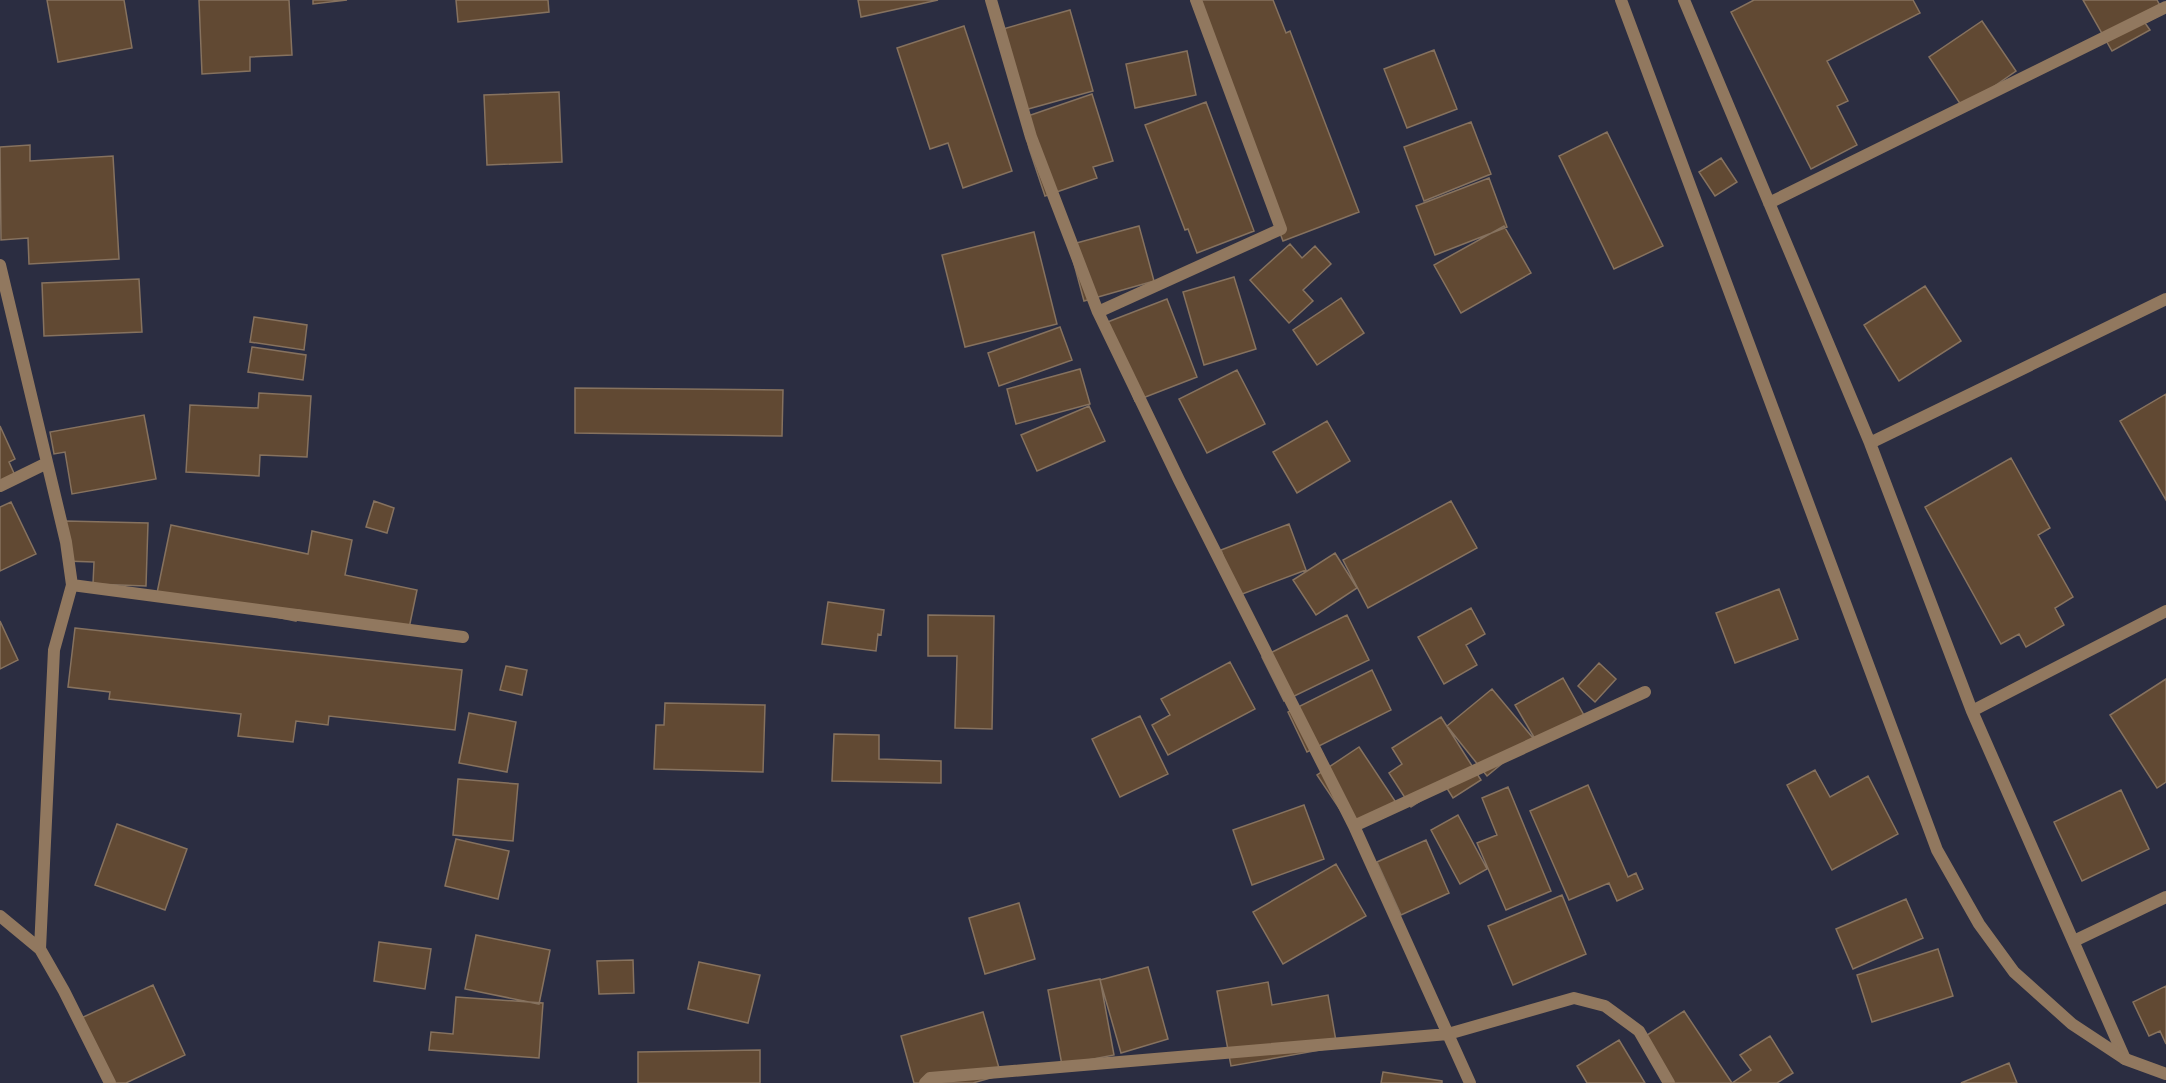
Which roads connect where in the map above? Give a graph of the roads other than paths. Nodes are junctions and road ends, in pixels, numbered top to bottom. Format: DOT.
graph roads {
  1 [pos="991,0"];
  2 [pos="1196,0"];
  3 [pos="1621,0"];
  4 [pos="1684,0"];
  5 [pos="2166,7"];
  6 [pos="1769,203"];
  7 [pos="0,265"];
  8 [pos="2166,299"];
  9 [pos="1098,312"];
  10 [pos="1870,443"];
  11 [pos="47,464"];
  12 [pos="0,486"];
  13 [pos="72,585"];
  14 [pos="2166,611"];
  15 [pos="463,637"];
  16 [pos="1645,692"];
  17 [pos="1971,711"];
  18 [pos="1354,826"];
  19 [pos="2166,897"];
  20 [pos="0,916"];
  21 [pos="2074,941"];
  22 [pos="40,949"];
  23 [pos="1448,1034"];
  24 [pos="2125,1059"];
  25 [pos="2166,1074"];
  26 [pos="110,1083"];
  27 [pos="925,1083"];
  28 [pos="1470,1083"];
  29 [pos="1669,1083"];
  1 -- 9 [label="street"];
  2 -- 9 [label="street"];
  3 -- 24 [label="street"];
  4 -- 6 [label="street"];
  5 -- 6 [label="street"];
  6 -- 10 [label="street"];
  7 -- 11 [label="street"];
  8 -- 10 [label="street"];
  9 -- 18 [label="street"];
  10 -- 17 [label="street"];
  11 -- 12 [label="street"];
  11 -- 13 [label="street"];
  13 -- 15 [label="street"];
  13 -- 22 [label="street"];
  14 -- 17 [label="street"];
  16 -- 18 [label="street"];
  17 -- 21 [label="street"];
  18 -- 23 [label="street"];
  19 -- 21 [label="street"];
  20 -- 22 [label="street"];
  21 -- 24 [label="street"];
  22 -- 26 [label="street"];
  23 -- 27 [label="street"];
  23 -- 28 [label="street"];
  23 -- 29 [label="street"];
  24 -- 25 [label="street"];
}
